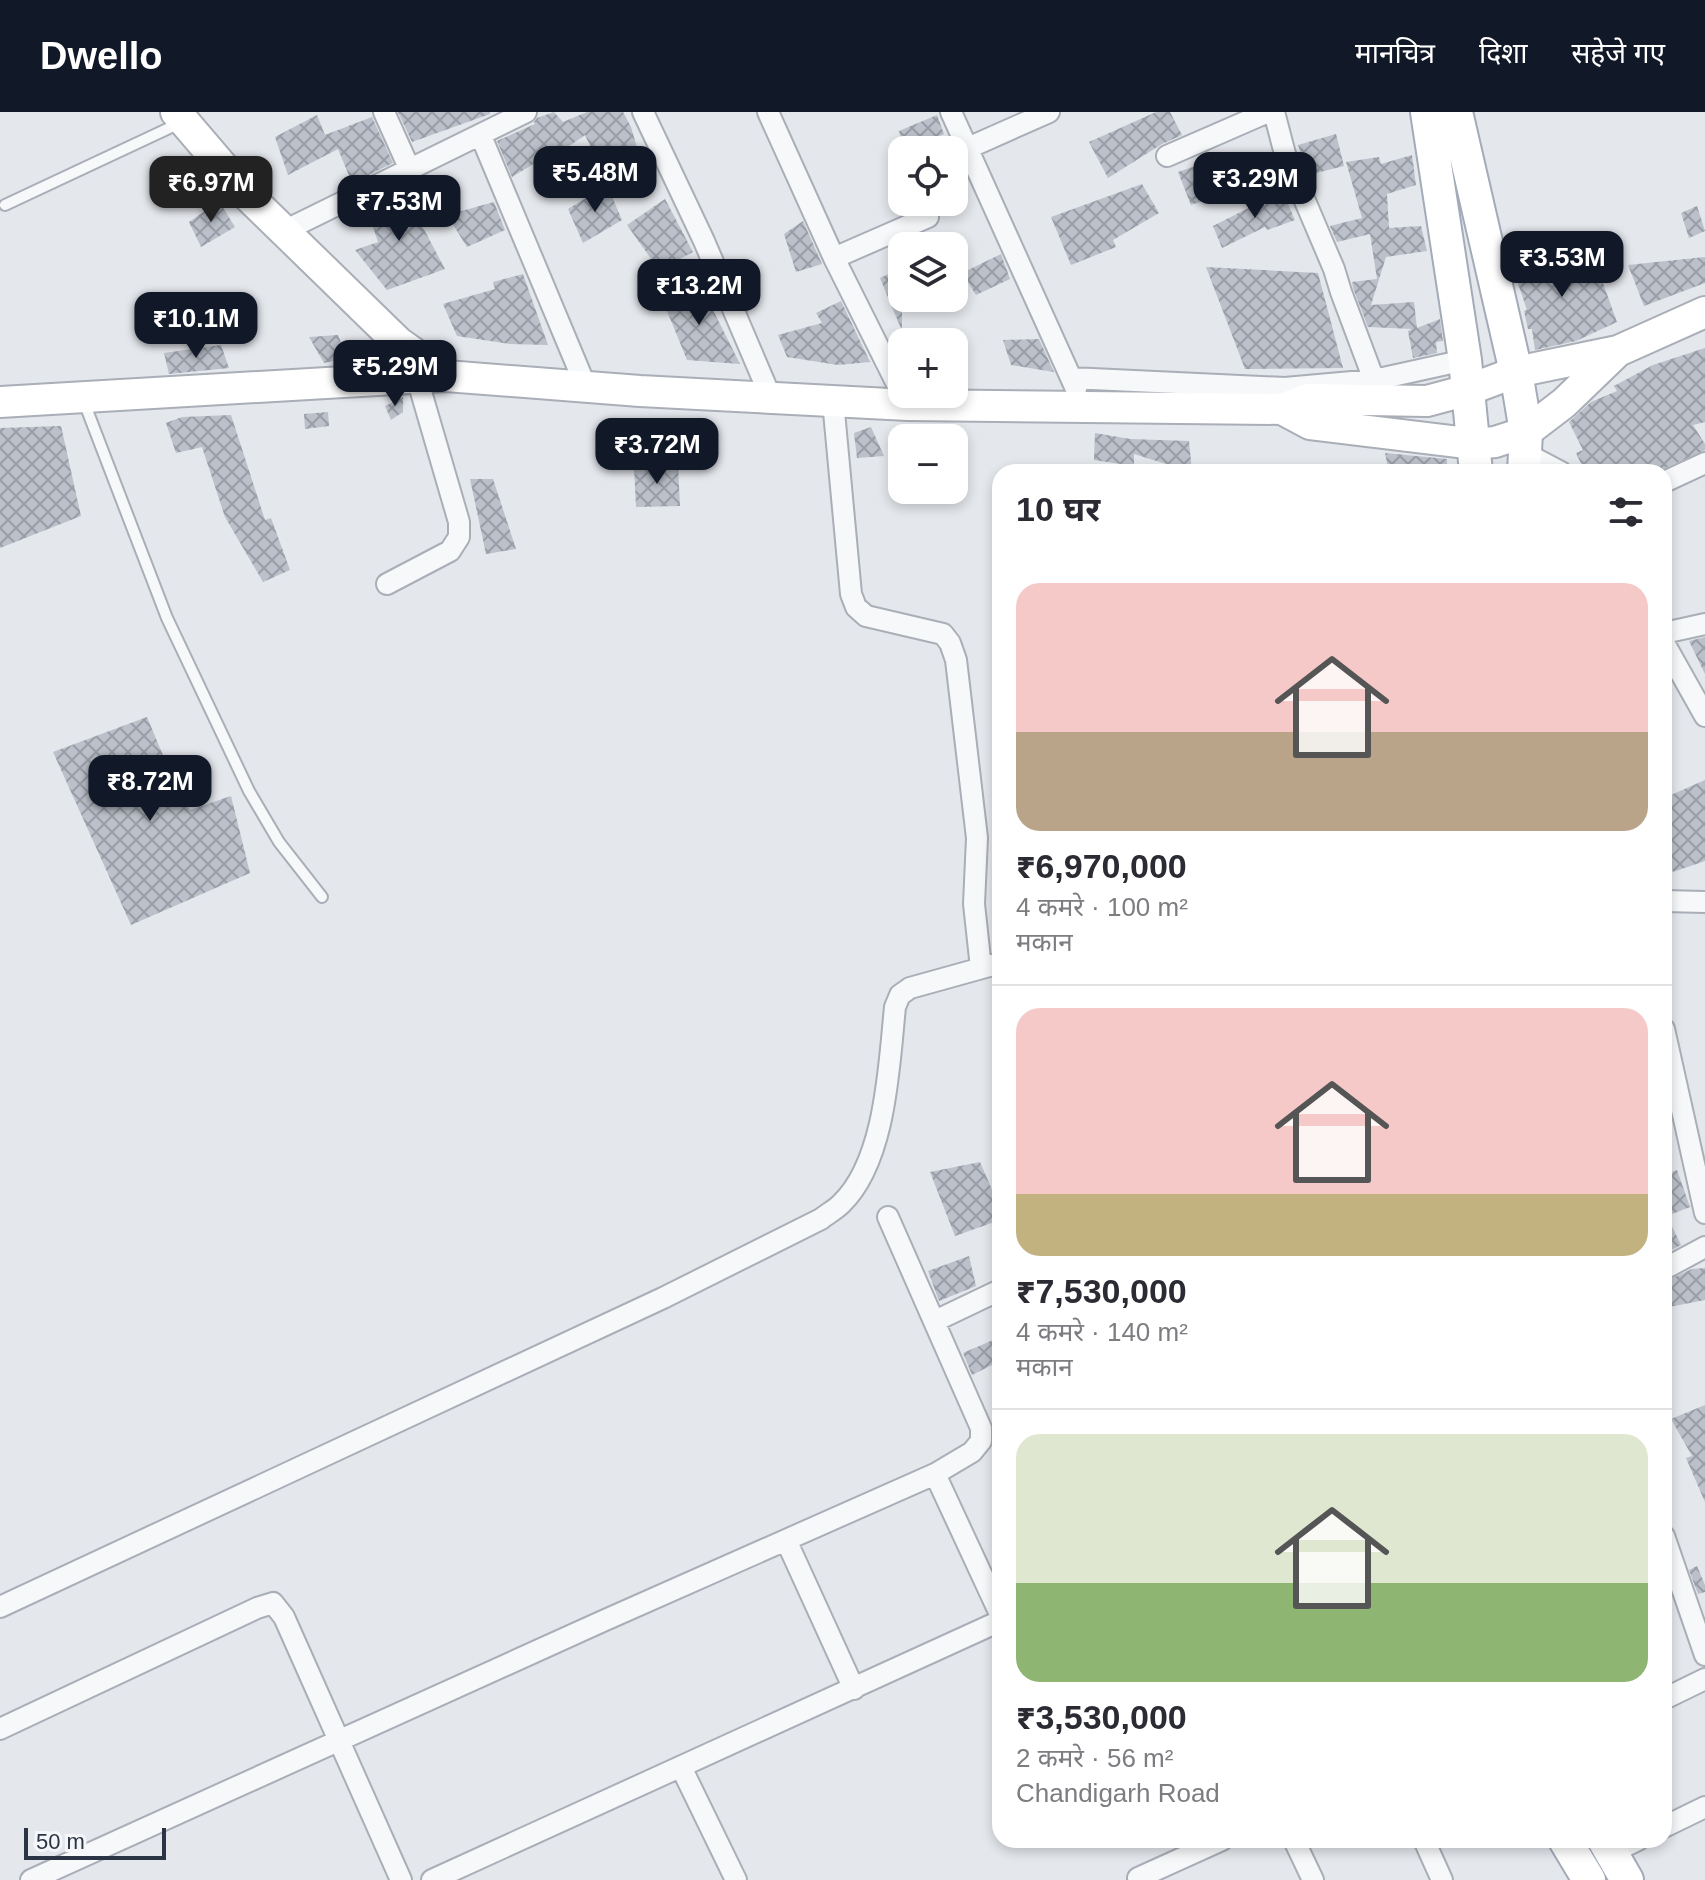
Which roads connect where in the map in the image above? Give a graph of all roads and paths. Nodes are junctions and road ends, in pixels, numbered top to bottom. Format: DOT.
graph roads {
  1 [pos="384,112"];
  2 [pos="643,112"];
  3 [pos="768,112"];
  4 [pos="951,112"];
  5 [pos="1049,112"];
  6 [pos="1268,112"];
  7 [pos="1274,112"];
  8 [pos="1427,112"];
  9 [pos="1456,112"];
  10 [pos="519,114"];
  11 [pos="183,115"];
  12 [pos="481,136"];
  13 [pos="962,136"];
  14 [pos="968,148"];
  15 [pos="1167,156"];
  16 [pos="410,170"];
  17 [pos="5,205"];
  18 [pos="928,217"];
  19 [pos="284,231"];
  20 [pos="834,258"];
  21 [pos="1705,312"];
  22 [pos="1618,351"];
  23 [pos="888,366"];
  24 [pos="1516,372"];
  25 [pos="1467,375"];
  26 [pos="432,377"];
  27 [pos="1071,378"];
  28 [pos="1374,380"];
  29 [pos="586,387"];
  30 [pos="81,396"];
  31 [pos="771,398"];
  32 [pos="888,399"];
  33 [pos="833,401"];
  34 [pos="968,401"];
  35 [pos="0,402"];
  36 [pos="1083,407"];
  37 [pos="1282,409"];
  38 [pos="1525,452"];
  39 [pos="1475,458"];
  40 [pos="1705,463"];
  41 [pos="1547,464"];
  42 [pos="1672,478"];
  43 [pos="387,584"];
  44 [pos="1705,624"];
  45 [pos="1672,631"];
  46 [pos="1672,657"];
  47 [pos="1705,716"];
  48 [pos="322,897"];
  49 [pos="1672,901"];
  50 [pos="1705,902"];
  51 [pos="990,966"];
  52 [pos="1672,1061"];
  53 [pos="1700,1171"];
  54 [pos="1705,1213"];
  55 [pos="888,1217"];
  56 [pos="1705,1247"];
  57 [pos="1672,1265"];
  58 [pos="992,1294"];
  59 [pos="935,1321"];
  60 [pos="935,1474"];
  61 [pos="786,1540"];
  62 [pos="1672,1559"];
  63 [pos="992,1597"];
  64 [pos="0,1607"];
  65 [pos="992,1625"];
  66 [pos="1705,1655"];
  67 [pos="1705,1679"];
  68 [pos="854,1689"];
  69 [pos="1672,1695"];
  70 [pos="0,1729"];
  71 [pos="339,1740"];
  72 [pos="681,1767"];
  73 [pos="1705,1807"];
  74 [pos="1672,1823"];
  75 [pos="1205,1848"];
  76 [pos="1298,1848"];
  77 [pos="1428,1848"];
  78 [pos="1570,1848"];
  79 [pos="1179,1860"];
  80 [pos="1138,1878"];
  81 [pos="31,1880"];
  82 [pos="401,1880"];
  83 [pos="432,1880"];
  84 [pos="736,1880"];
  85 [pos="1188,1880"];
  86 [pos="1313,1880"];
  87 [pos="1442,1880"];
  88 [pos="1589,1880"];
  1 -- 16 [label="street"];
  2 -- 31 [label="street"];
  3 -- 20 [label="street"];
  4 -- 13 [label="street"];
  5 -- 14 [label="street"];
  6 -- 15 [label="street"];
  7 -- 28 [label="street"];
  8 -- 25 [label="main road"];
  9 -- 24 [label="main road"];
  10 -- 12 [label="street"];
  11 -- 17 [label="lane"];
  11 -- 19 [label="street"];
  12 -- 16 [label="street"];
  12 -- 29 [label="street"];
  14 -- 27 [label="street"];
  16 -- 19 [label="street"];
  18 -- 20 [label="street"];
  19 -- 26 [label="street"];
  20 -- 23 [label="street"];
  21 -- 22 [label="street"];
  22 -- 24 [label="street"];
  22 -- 38 [label="street"];
  24 -- 25 [label="street"];
  24 -- 38 [label="main road"];
  25 -- 28 [label="street"];
  25 -- 37 [label="street"];
  25 -- 39 [label="main road"];
  26 -- 29 [label="street"];
  26 -- 30 [label="street"];
  26 -- 43 [label="street"];
  27 -- 28 [label="street"];
  27 -- 36 [label="street"];
  29 -- 31 [label="street"];
  30 -- 35 [label="street"];
  30 -- 48 [label="lane"];
  31 -- 33 [label="street"];
  32 -- 33 [label="street"];
  33 -- 51 [label="street"];
  34 -- 36 [label="street"];
  36 -- 37 [label="street"];
  37 -- 39 [label="street"];
  38 -- 39 [label="street"];
  38 -- 41 [label="street"];
  40 -- 42 [label="street"];
  44 -- 45 [label="street"];
  46 -- 47 [label="street"];
  49 -- 50 [label="street"];
  51 -- 64 [label="street"];
  52 -- 53 [label="street"];
  53 -- 54 [label="street"];
  55 -- 59 [label="street"];
  56 -- 57 [label="street"];
  58 -- 59 [label="street"];
  59 -- 60 [label="street"];
  60 -- 61 [label="street"];
  60 -- 63 [label="street"];
  61 -- 68 [label="street"];
  61 -- 71 [label="street"];
  62 -- 66 [label="street"];
  65 -- 68 [label="street"];
  67 -- 69 [label="street"];
  68 -- 72 [label="street"];
  70 -- 71 [label="street"];
  71 -- 81 [label="street"];
  71 -- 82 [label="street"];
  72 -- 83 [label="street"];
  72 -- 84 [label="street"];
  73 -- 74 [label="street"];
  75 -- 79 [label="street"];
  76 -- 86 [label="street"];
  77 -- 87 [label="street"];
  78 -- 88 [label="main road"];
  79 -- 80 [label="street"];
  79 -- 85 [label="street"];
}
